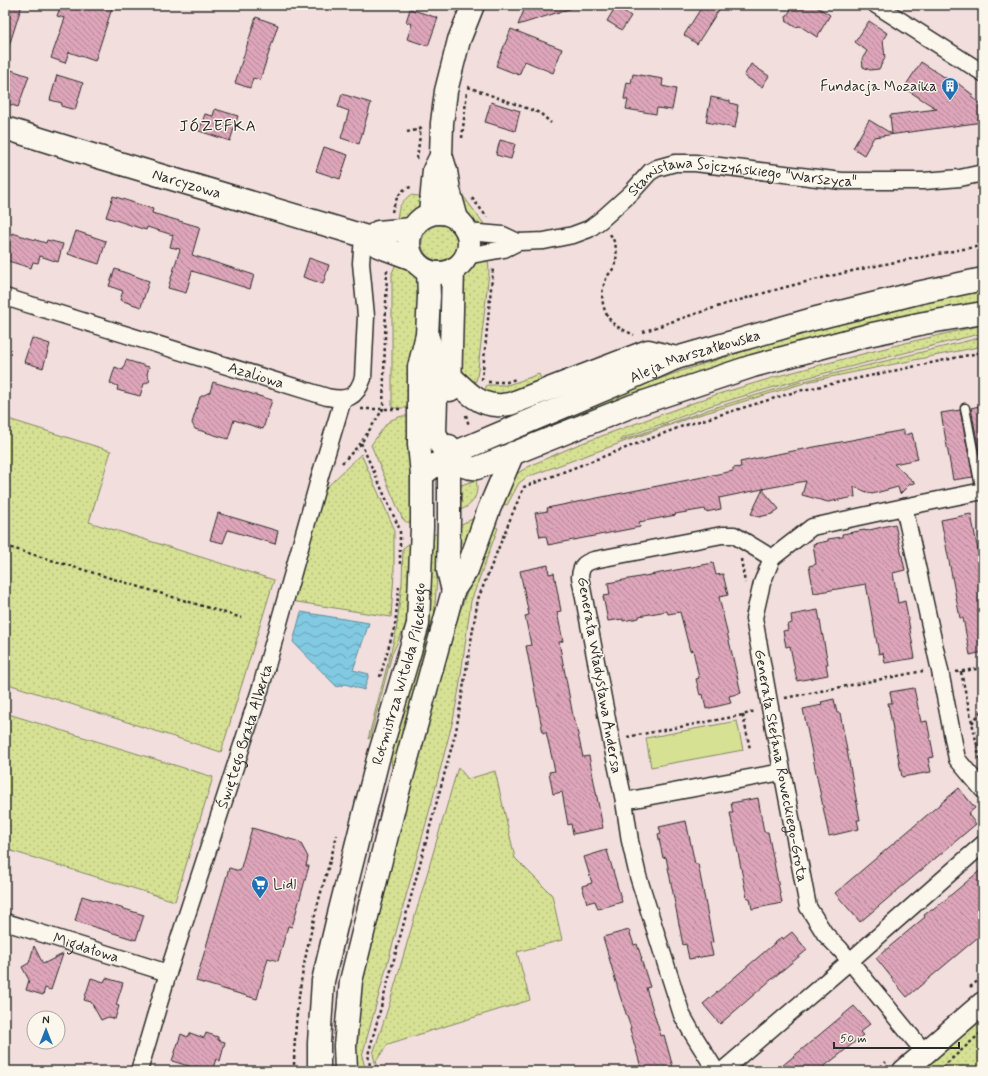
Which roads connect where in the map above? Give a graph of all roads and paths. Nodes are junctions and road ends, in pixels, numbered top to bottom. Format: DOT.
graph roads {
  1 [pos="473,5"];
  2 [pos="876,5"];
  3 [pos="983,73"];
  4 [pos="551,123"];
  5 [pos="5,128"];
  6 [pos="421,128"];
  7 [pos="407,132"];
  8 [pos="462,139"];
  9 [pos="441,156"];
  10 [pos="983,173"];
  11 [pos="416,188"];
  12 [pos="469,194"];
  13 [pos="430,214"];
  14 [pos="391,216"];
  15 [pos="489,218"];
  16 [pos="462,225"];
  17 [pos="412,229"];
  18 [pos="609,234"];
  19 [pos="366,238"];
  20 [pos="518,242"];
  21 [pos="983,246"];
  22 [pos="460,262"];
  23 [pos="494,263"];
  24 [pos="387,264"];
  25 [pos="421,265"];
  26 [pos="983,279"];
  27 [pos="5,297"];
  28 [pos="983,313"];
  29 [pos="642,332"];
  30 [pos="427,335"];
  31 [pos="627,337"];
  32 [pos="983,352"];
  33 [pos="676,358"];
  34 [pos="450,376"];
  35 [pos="522,378"];
  36 [pos="341,404"];
  37 [pos="965,408"];
  38 [pos="383,409"];
  39 [pos="400,409"];
  40 [pos="361,443"];
  41 [pos="513,453"];
  42 [pos="449,455"];
  43 [pos="341,463"];
  44 [pos="422,475"];
  45 [pos="982,492"];
  46 [pos="904,507"];
  47 [pos="405,530"];
  48 [pos="5,546"];
  49 [pos="740,555"];
  50 [pos="772,558"];
  51 [pos="745,584"];
  52 [pos="453,590"];
  53 [pos="242,618"];
  54 [pos="925,671"];
  55 [pos="961,672"];
  56 [pos="778,700"];
  57 [pos="983,708"];
  58 [pos="760,709"];
  59 [pos="743,714"];
  60 [pos="972,723"];
  61 [pos="611,740"];
  62 [pos="983,744"];
  63 [pos="977,745"];
  64 [pos="750,749"];
  65 [pos="983,761"];
  66 [pos="782,772"];
  67 [pos="983,790"];
  68 [pos="624,801"];
  69 [pos="983,844"];
  70 [pos="5,922"];
  71 [pos="850,962"];
  72 [pos="168,973"];
  73 [pos="983,1003"];
  74 [pos="983,1031"];
  75 [pos="925,1053"];
  76 [pos="139,1071"];
  77 [pos="319,1071"];
  78 [pos="346,1071"];
  79 [pos="371,1071"];
  80 [pos="716,1071"];
  81 [pos="722,1071"];
  82 [pos="904,1071"];
  83 [pos="938,1071"];
  1 -- 9 [label="main road"];
  2 -- 3 [label="street"];
  4 -- 8 [label="path"];
  5 -- 19 [label="main road, Narcyzowa"];
  6 -- 7 [label="path"];
  9 -- 13 [label="main road"];
  9 -- 16 [label="main road"];
  10 -- 20 [label="street, Stanisława Sojczyńskiego \"Warszyca\""];
  11 -- 14 [label="path"];
  12 -- 15 [label="path"];
  13 -- 16 [label="main road"];
  13 -- 17 [label="main road"];
  16 -- 20 [label="street, Stanisława Sojczyńskiego \"Warszyca\""];
  16 -- 22 [label="main road"];
  17 -- 19 [label="main road"];
  17 -- 25 [label="main road"];
  18 -- 31 [label="path"];
  19 -- 25 [label="main road, Narcyzowa"];
  19 -- 36 [label="street"];
  20 -- 22 [label="street, Stanisława Sojczyńskiego \"Warszyca\""];
  21 -- 29 [label="path"];
  22 -- 25 [label="main road"];
  22 -- 34 [label="main road, Rotmistrza Witolda Pileckiego"];
  23 -- 35 [label="path"];
  24 -- 38 [label="path"];
  25 -- 30 [label="main road, Rotmistrza Witolda Pileckiego"];
  26 -- 33 [label="main road, Aleja Marszałkowska"];
  27 -- 36 [label="street, Azaliowa"];
  28 -- 41 [label="main road, Aleja Marszałkowska"];
  30 -- 42 [label="main road"];
  30 -- 44 [label="main road, Rotmistrza Witolda Pileckiego"];
  32 -- 79 [label="path"];
  33 -- 34 [label="main road"];
  33 -- 42 [label="main road, Aleja Marszałkowska"];
  34 -- 42 [label="main road, Rotmistrza Witolda Pileckiego"];
  36 -- 38 [label="path"];
  36 -- 72 [label="street, Świętego Brata Alberta"];
  37 -- 45 [label="lane"];
  38 -- 39 [label="path"];
  38 -- 40 [label="path"];
  40 -- 43 [label="path"];
  40 -- 47 [label="path"];
  41 -- 42 [label="main road, Aleja Marszałkowska"];
  41 -- 52 [label="main road, Rotmistrza Witolda Pileckiego"];
  42 -- 44 [label="main road, Aleja Marszałkowska"];
  42 -- 52 [label="main road, Rotmistrza Witolda Pileckiego"];
  44 -- 77 [label="main road, Rotmistrza Witolda Pileckiego"];
  45 -- 46 [label="street"];
  46 -- 50 [label="street"];
  46 -- 67 [label="street"];
  48 -- 53 [label="path"];
  49 -- 51 [label="path"];
  50 -- 61 [label="street, Generała Władysława Andersa"];
  50 -- 66 [label="street, Generała Stefana Roweckiego-Grota"];
  52 -- 78 [label="main road, Rotmistrza Witolda Pileckiego"];
  54 -- 56 [label="path"];
  55 -- 60 [label="path"];
  57 -- 60 [label="path"];
  58 -- 59 [label="path"];
  59 -- 61 [label="path"];
  59 -- 64 [label="path"];
  60 -- 63 [label="path"];
  61 -- 68 [label="street, Generała Władysława Andersa"];
  62 -- 63 [label="path"];
  63 -- 65 [label="path"];
  66 -- 68 [label="street"];
  66 -- 71 [label="street, Generała Stefana Roweckiego-Grota"];
  68 -- 80 [label="street, Generała Władysława Andersa"];
  69 -- 71 [label="street"];
  70 -- 72 [label="street, Migdałowa"];
  71 -- 75 [label="street, Generała Stefana Roweckiego-Grota"];
  71 -- 81 [label="street"];
  72 -- 76 [label="street, Świętego Brata Alberta"];
  73 -- 75 [label="main road"];
  74 -- 83 [label="path"];
  75 -- 82 [label="main road"];
}
